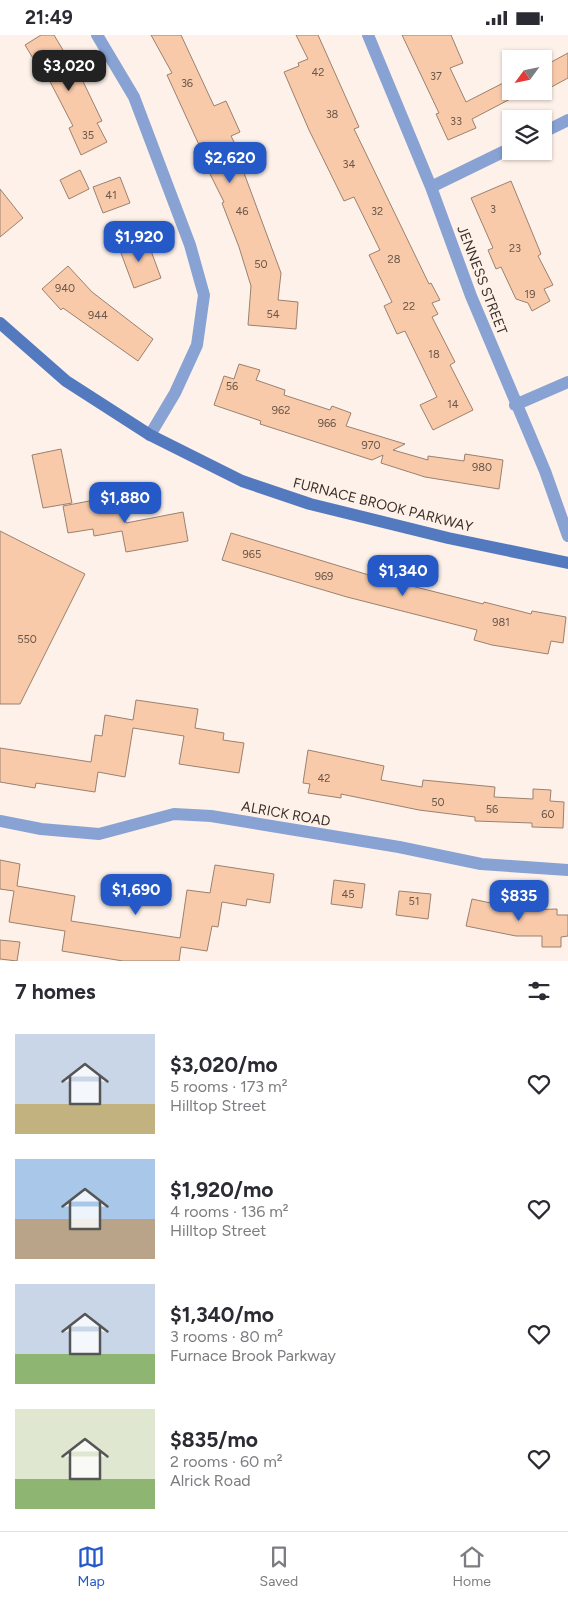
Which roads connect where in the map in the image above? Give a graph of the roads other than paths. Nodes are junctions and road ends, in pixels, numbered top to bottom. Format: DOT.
graph roads {
  1 [pos="97,35"];
  2 [pos="368,35"];
  3 [pos="568,120"];
  4 [pos="552,128"];
  5 [pos="502,152"];
  6 [pos="431,187"];
  7 [pos="0,323"];
  8 [pos="568,382"];
  9 [pos="515,405"];
  10 [pos="150,435"];
  11 [pos="568,536"];
  12 [pos="568,563"];
  13 [pos="0,821"];
  14 [pos="568,870"];
  1 -- 10 [label="street"];
  2 -- 6 [label="street, JENNESS STREET"];
  3 -- 4 [label="street"];
  5 -- 6 [label="street"];
  6 -- 9 [label="street, JENNESS STREET"];
  7 -- 10 [label="main road, FURNACE BROOK PARKWAY"];
  8 -- 9 [label="street"];
  9 -- 11 [label="street, JENNESS STREET"];
  10 -- 12 [label="main road, FURNACE BROOK PARKWAY"];
  13 -- 14 [label="street, ALRICK ROAD"];
}
